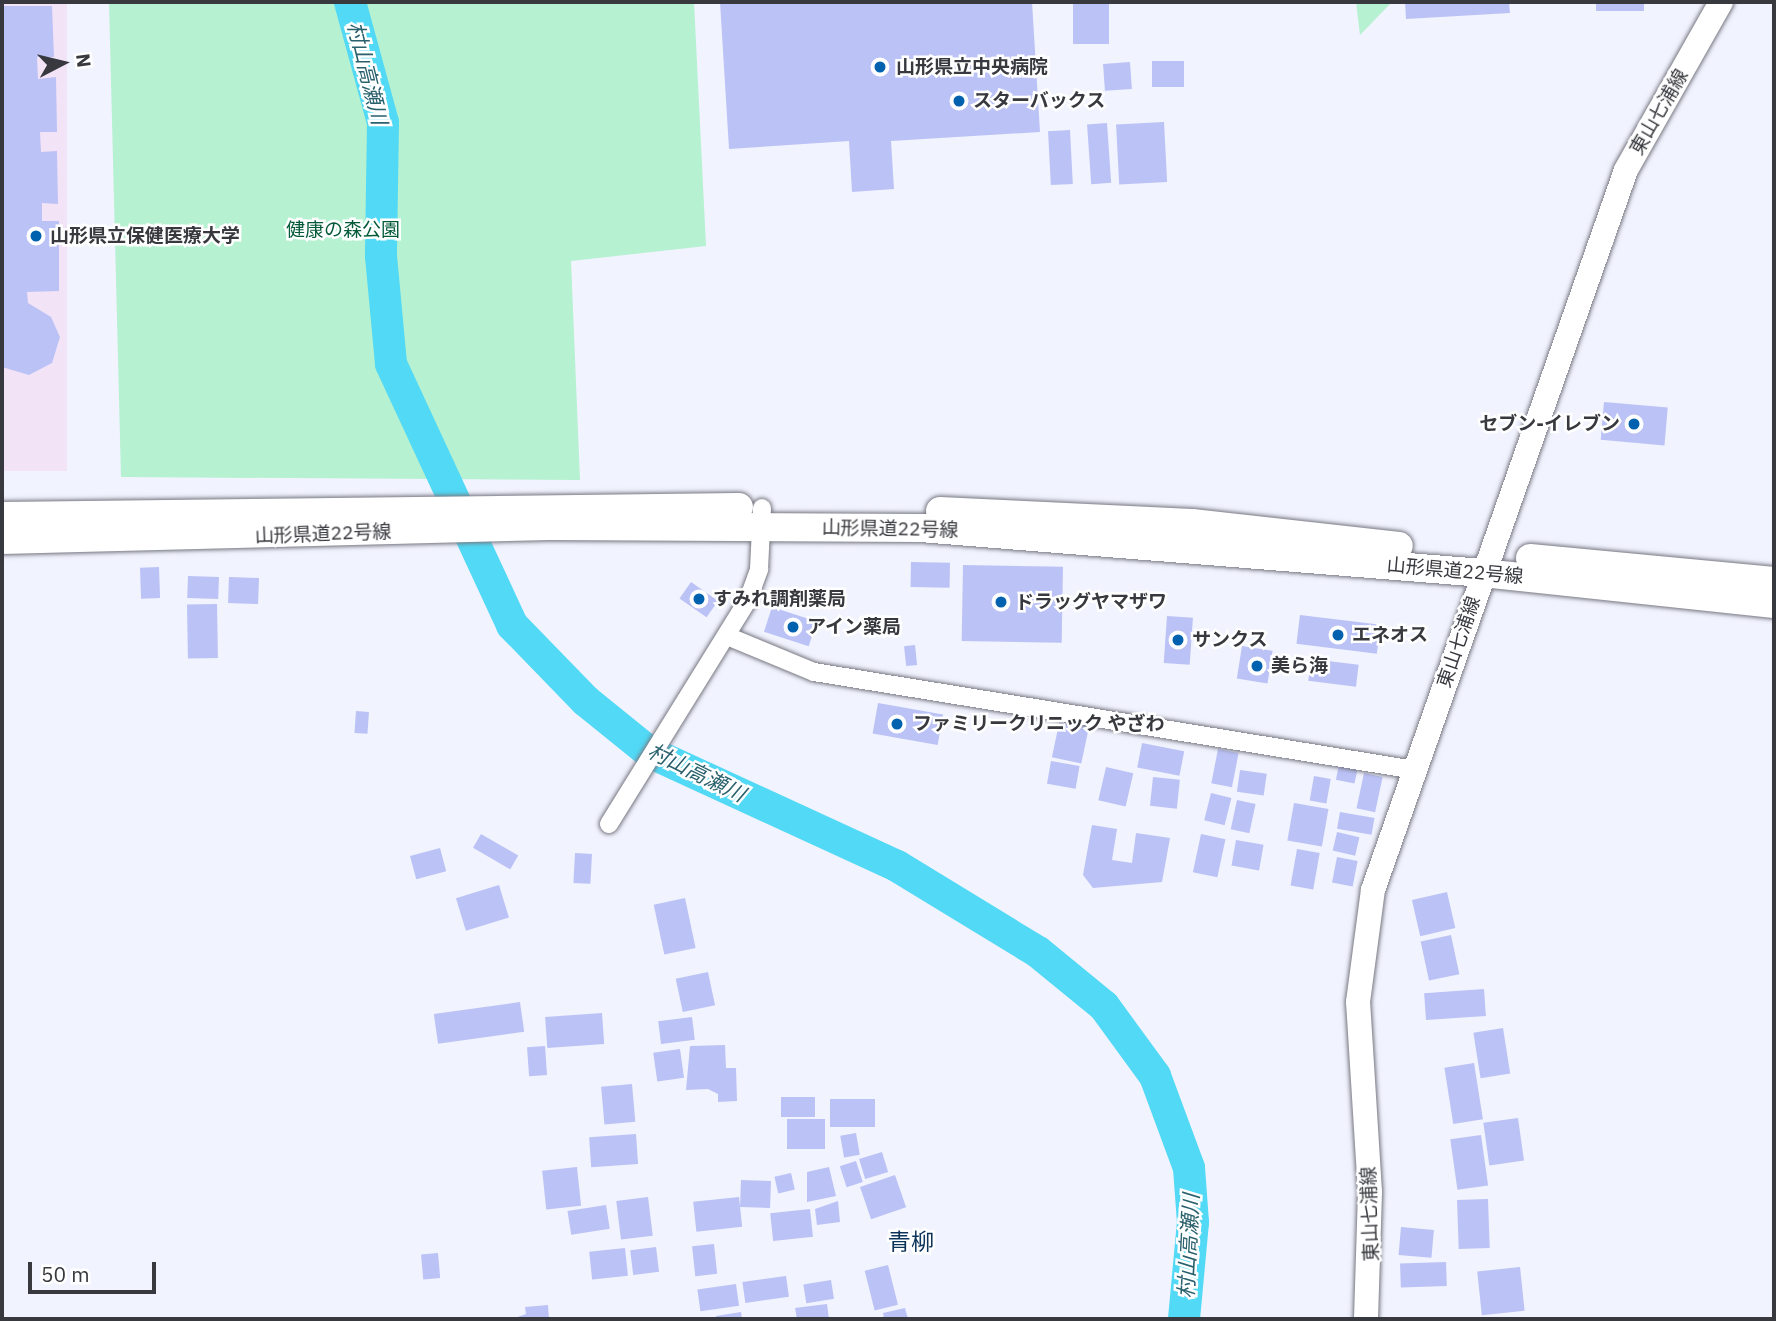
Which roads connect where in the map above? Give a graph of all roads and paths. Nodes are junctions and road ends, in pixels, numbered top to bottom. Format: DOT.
graph roads {
  1 [pos="1721,2"];
  2 [pos="548,515"];
  3 [pos="2,516"];
  4 [pos="762,517"];
  5 [pos="2,540"];
  6 [pos="1486,564"];
  7 [pos="1774,581"];
  8 [pos="1774,604"];
  9 [pos="727,636"];
  10 [pos="1415,770"];
  11 [pos="608,824"];
  12 [pos="1366,1319"];
  1 -- 6 [label="main road, 東山七浦線"];
  2 -- 3 [label="main road, 山形県道22号線"];
  2 -- 4 [label="main road, 山形県道22号線"];
  2 -- 5 [label="main road, 山形県道22号線"];
  4 -- 6 [label="main road, 山形県道22号線"];
  4 -- 9 [label="street"];
  6 -- 7 [label="main road, 山形県道22号線"];
  6 -- 8 [label="main road, 山形県道22号線"];
  6 -- 10 [label="main road, 東山七浦線"];
  9 -- 10 [label="street"];
  9 -- 11 [label="street"];
  10 -- 12 [label="main road, 東山七浦線"];
}
